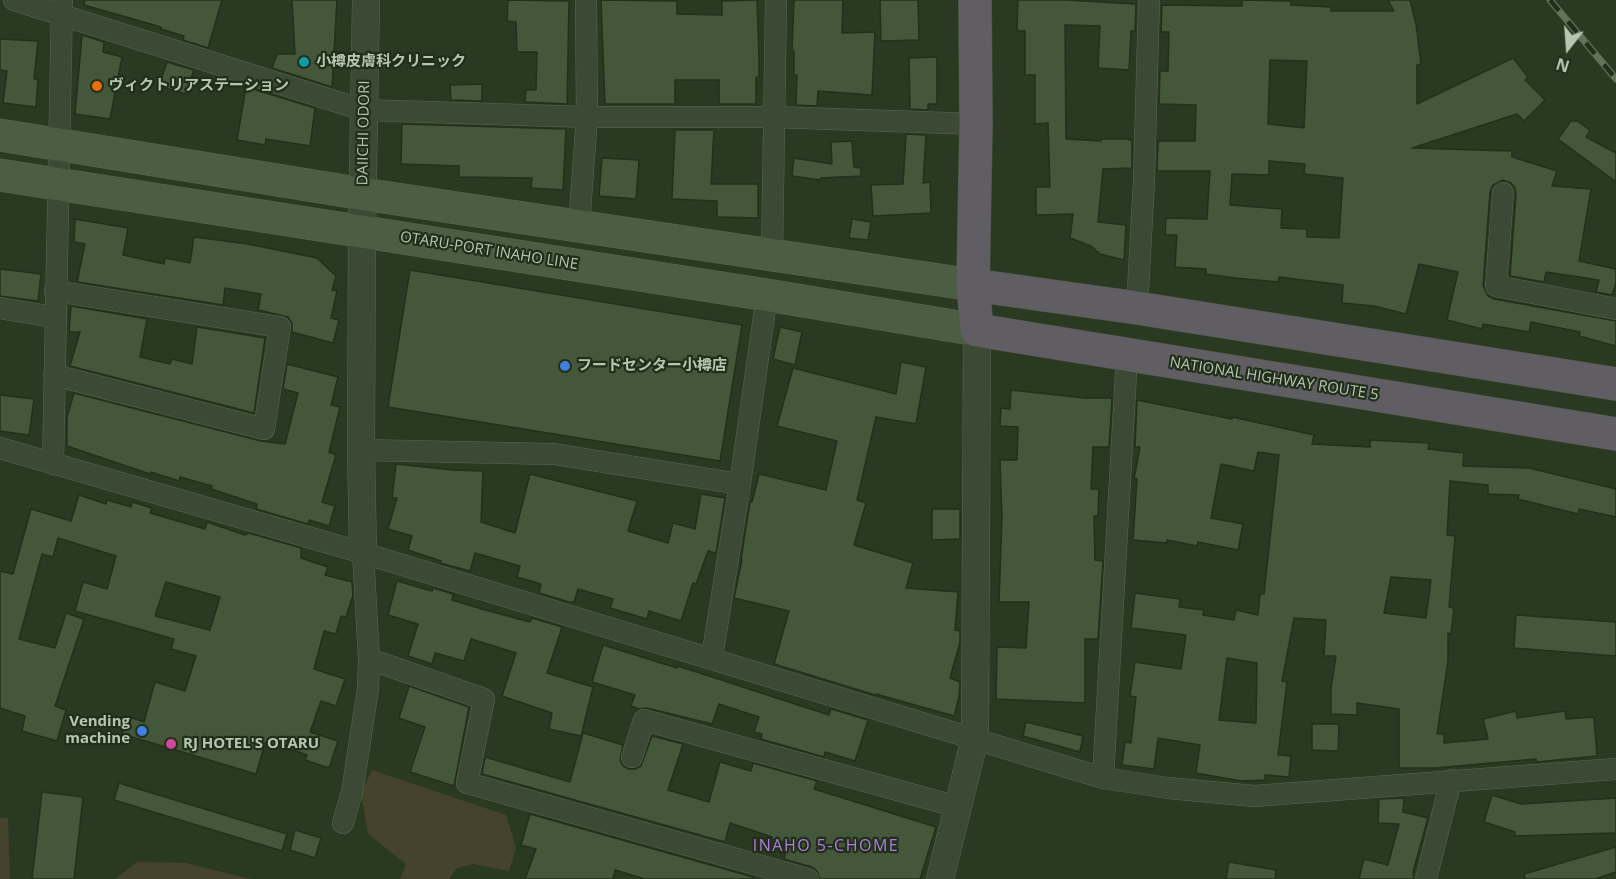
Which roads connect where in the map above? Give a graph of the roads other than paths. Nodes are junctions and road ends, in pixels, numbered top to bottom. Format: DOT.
graph roads {
  1 [pos="14,0"];
  2 [pos="366,0"];
  3 [pos="586,0"];
  4 [pos="776,0"];
  5 [pos="975,0"];
  6 [pos="1149,0"];
  7 [pos="62,8"];
  8 [pos="363,110"];
  9 [pos="587,117"];
  10 [pos="774,117"];
  11 [pos="976,124"];
  12 [pos="0,135"];
  13 [pos="59,143"];
  14 [pos="0,175"];
  15 [pos="58,184"];
  16 [pos="1503,193"];
  17 [pos="363,194"];
  18 [pos="579,225"];
  19 [pos="362,231"];
  20 [pos="772,256"];
  21 [pos="973,285"];
  22 [pos="55,291"];
  23 [pos="767,295"];
  24 [pos="0,308"];
  25 [pos="1137,308"];
  26 [pos="1616,309"];
  27 [pos="54,317"];
  28 [pos="977,330"];
  29 [pos="1127,356"];
  30 [pos="54,375"];
  31 [pos="1616,384"];
  32 [pos="1616,434"];
  33 [pos="0,448"];
  34 [pos="361,450"];
  35 [pos="53,464"];
  36 [pos="740,484"];
  37 [pos="363,553"];
  38 [pos="712,657"];
  39 [pos="369,659"];
  40 [pos="975,738"];
  41 [pos="632,757"];
  42 [pos="1616,769"];
  43 [pos="1103,778"];
  44 [pos="1451,780"];
  45 [pos="958,807"];
  46 [pos="343,823"];
  47 [pos="808,879"];
  48 [pos="940,879"];
  49 [pos="1426,879"];
  1 -- 7 [label="street"];
  2 -- 8 [label="street, DAIICHI ODORI"];
  3 -- 9 [label="street"];
  4 -- 10 [label="street"];
  5 -- 11 [label="highway"];
  6 -- 25 [label="street"];
  7 -- 8 [label="street"];
  7 -- 13 [label="street"];
  8 -- 9 [label="street"];
  8 -- 17 [label="street, DAIICHI ODORI"];
  9 -- 10 [label="street"];
  9 -- 18 [label="street"];
  10 -- 11 [label="street"];
  10 -- 20 [label="street"];
  11 -- 21 [label="highway"];
  12 -- 13 [label="main road"];
  13 -- 15 [label="street"];
  13 -- 17 [label="main road"];
  14 -- 15 [label="main road, OTARU-PORT INAHO LINE"];
  15 -- 19 [label="main road, OTARU-PORT INAHO LINE"];
  15 -- 22 [label="street"];
  16 -- 26 [label="street"];
  17 -- 18 [label="main road"];
  17 -- 19 [label="street, DAIICHI ODORI"];
  18 -- 20 [label="main road"];
  19 -- 23 [label="main road, OTARU-PORT INAHO LINE"];
  19 -- 34 [label="street, DAIICHI ODORI"];
  20 -- 21 [label="main road"];
  21 -- 25 [label="highway"];
  21 -- 28 [label="highway"];
  22 -- 27 [label="street"];
  22 -- 30 [label="street"];
  23 -- 28 [label="main road, OTARU-PORT INAHO LINE"];
  23 -- 36 [label="street"];
  24 -- 27 [label="street"];
  25 -- 31 [label="highway"];
  27 -- 30 [label="street"];
  28 -- 29 [label="highway, NATIONAL HIGHWAY ROUTE 5"];
  28 -- 40 [label="street"];
  29 -- 32 [label="highway, NATIONAL HIGHWAY ROUTE 5"];
  29 -- 43 [label="street"];
  30 -- 35 [label="street"];
  33 -- 35 [label="street"];
  34 -- 36 [label="street"];
  34 -- 37 [label="street, DAIICHI ODORI"];
  35 -- 37 [label="street"];
  36 -- 38 [label="street"];
  37 -- 38 [label="street"];
  37 -- 39 [label="street"];
  38 -- 40 [label="street"];
  39 -- 46 [label="street"];
  39 -- 47 [label="street"];
  40 -- 43 [label="street"];
  40 -- 45 [label="street"];
  41 -- 45 [label="street"];
  42 -- 44 [label="street"];
  43 -- 44 [label="street"];
  44 -- 49 [label="street"];
  45 -- 48 [label="street"];
}
